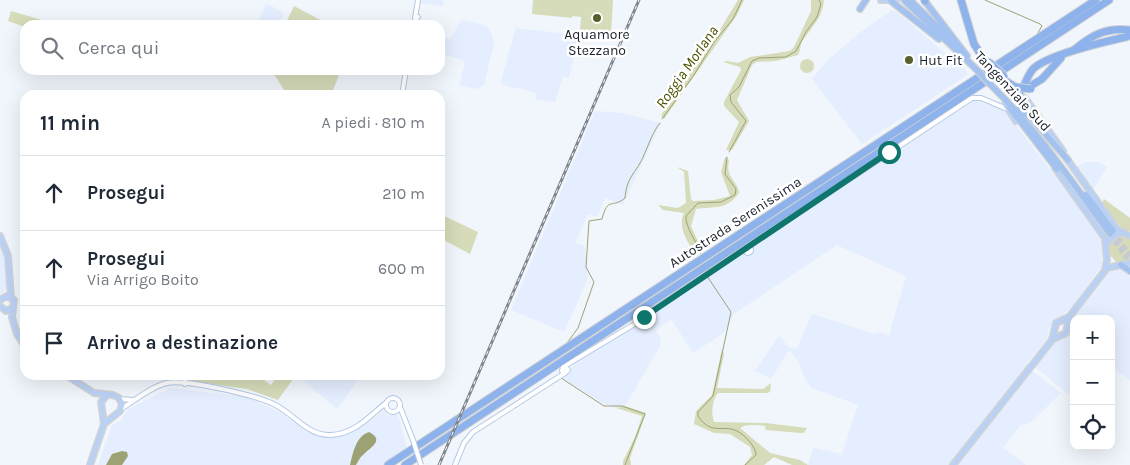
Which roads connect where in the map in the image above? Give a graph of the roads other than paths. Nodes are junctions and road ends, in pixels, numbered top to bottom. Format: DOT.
graph roads {
  1 [pos="418,0"];
  2 [pos="866,0"];
  3 [pos="881,0"];
  4 [pos="904,0"];
  5 [pos="910,0"];
  6 [pos="925,0"];
  7 [pos="963,0"];
  8 [pos="1090,0"];
  9 [pos="1096,0"];
  10 [pos="1109,0"];
  11 [pos="1115,0"];
  12 [pos="894,1"];
  13 [pos="860,10"];
  14 [pos="416,20"];
  15 [pos="1052,28"];
  16 [pos="1064,29"];
  17 [pos="1130,30"];
  18 [pos="1130,36"];
  19 [pos="1130,40"];
  20 [pos="1069,53"];
  21 [pos="967,58"];
  22 [pos="405,75"];
  23 [pos="993,85"];
  24 [pos="1032,87"];
  25 [pos="403,90"];
  26 [pos="1015,97"];
  27 [pos="1004,106"];
  28 [pos="1020,109"];
  29 [pos="1068,160"];
  30 [pos="1057,169"];
  31 [pos="1124,233"];
  32 [pos="1130,234"];
  33 [pos="0,236"];
  34 [pos="1107,244"];
  35 [pos="1107,255"];
  36 [pos="1130,263"];
  37 [pos="1121,265"];
  38 [pos="1105,270"];
  39 [pos="1130,271"];
  40 [pos="4,298"];
  41 [pos="0,306"];
  42 [pos="12,308"];
  43 [pos="6,310"];
  44 [pos="12,317"];
  45 [pos="1064,323"];
  46 [pos="1054,331"];
  47 [pos="1060,336"];
  48 [pos="20,338"];
  49 [pos="1052,340"];
  50 [pos="74,380"];
  51 [pos="184,380"];
  52 [pos="183,384"];
  53 [pos="94,393"];
  54 [pos="109,395"];
  55 [pos="120,399"];
  56 [pos="137,399"];
  57 [pos="386,403"];
  58 [pos="101,406"];
  59 [pos="121,409"];
  60 [pos="387,409"];
  61 [pos="399,409"];
  62 [pos="378,410"];
  63 [pos="103,412"];
  64 [pos="112,415"];
  65 [pos="104,424"];
  66 [pos="90,465"];
  67 [pos="388,465"];
  68 [pos="405,465"];
  69 [pos="421,465"];
  70 [pos="455,465"];
  71 [pos="953,465"];
  1 -- 14 [label="street"];
  2 -- 13 [label="highway"];
  3 -- 12 [label="main road"];
  4 -- 21 [label="highway, Tangenziale Sud"];
  5 -- 21 [label="highway, Tangenziale Sud"];
  6 -- 21 [label="highway"];
  7 -- 24 [label="highway, bridge"];
  8 -- 15 [label="highway"];
  9 -- 15 [label="highway, Autostrada Serenissima"];
  10 -- 16 [label="highway, Autostrada Serenissima"];
  11 -- 16 [label="highway"];
  12 -- 21 [label="highway"];
  15 -- 67 [label="highway, Autostrada Serenissima"];
  16 -- 68 [label="highway, Autostrada Serenissima"];
  17 -- 20 [label="highway"];
  18 -- 20 [label="highway"];
  19 -- 24 [label="highway"];
  20 -- 24 [label="highway"];
  20 -- 26 [label="highway"];
  21 -- 23 [label="highway, Tangenziale Sud, bridge"];
  22 -- 25 [label="street"];
  23 -- 28 [label="highway, Tangenziale Sud"];
  23 -- 28 [label="highway, Tangenziale Sud"];
  23 -- 30 [label="highway"];
  26 -- 29 [label="main road"];
  27 -- 30 [label="main road"];
  27 -- 70 [label="street"];
  28 -- 29 [label="highway"];
  29 -- 31 [label="main road"];
  30 -- 34 [label="main road"];
  31 -- 32 [label="main road"];
  31 -- 34 [label="main road"];
  33 -- 40 [label="main road"];
  34 -- 35 [label="main road"];
  35 -- 37 [label="main road"];
  35 -- 38 [label="main road"];
  36 -- 37 [label="main road"];
  37 -- 38 [label="main road"];
  37 -- 39 [label="highway"];
  38 -- 45 [label="main road"];
  40 -- 42 [label="main road"];
  41 -- 43 [label="main road"];
  42 -- 43 [label="main road"];
  42 -- 44 [label="main road"];
  43 -- 44 [label="main road"];
  44 -- 48 [label="main road"];
  45 -- 46 [label="main road"];
  45 -- 47 [label="main road"];
  46 -- 47 [label="main road"];
  46 -- 49 [label="main road"];
  47 -- 49 [label="main road"];
  49 -- 71 [label="main road"];
  50 -- 53 [label="main road"];
  51 -- 52 [label="street"];
  52 -- 56 [label="street"];
  52 -- 62 [label="street"];
  53 -- 54 [label="main road"];
  53 -- 58 [label="main road"];
  54 -- 55 [label="main road"];
  54 -- 58 [label="main road"];
  55 -- 56 [label="street"];
  55 -- 59 [label="main road"];
  56 -- 59 [label="street"];
  57 -- 60 [label="street"];
  57 -- 61 [label="street"];
  57 -- 62 [label="street"];
  58 -- 63 [label="main road"];
  59 -- 64 [label="main road"];
  60 -- 61 [label="street"];
  60 -- 62 [label="street"];
  61 -- 69 [label="street, bridge"];
  63 -- 64 [label="main road"];
  63 -- 65 [label="main road"];
  64 -- 65 [label="main road"];
  65 -- 66 [label="main road"];
}
